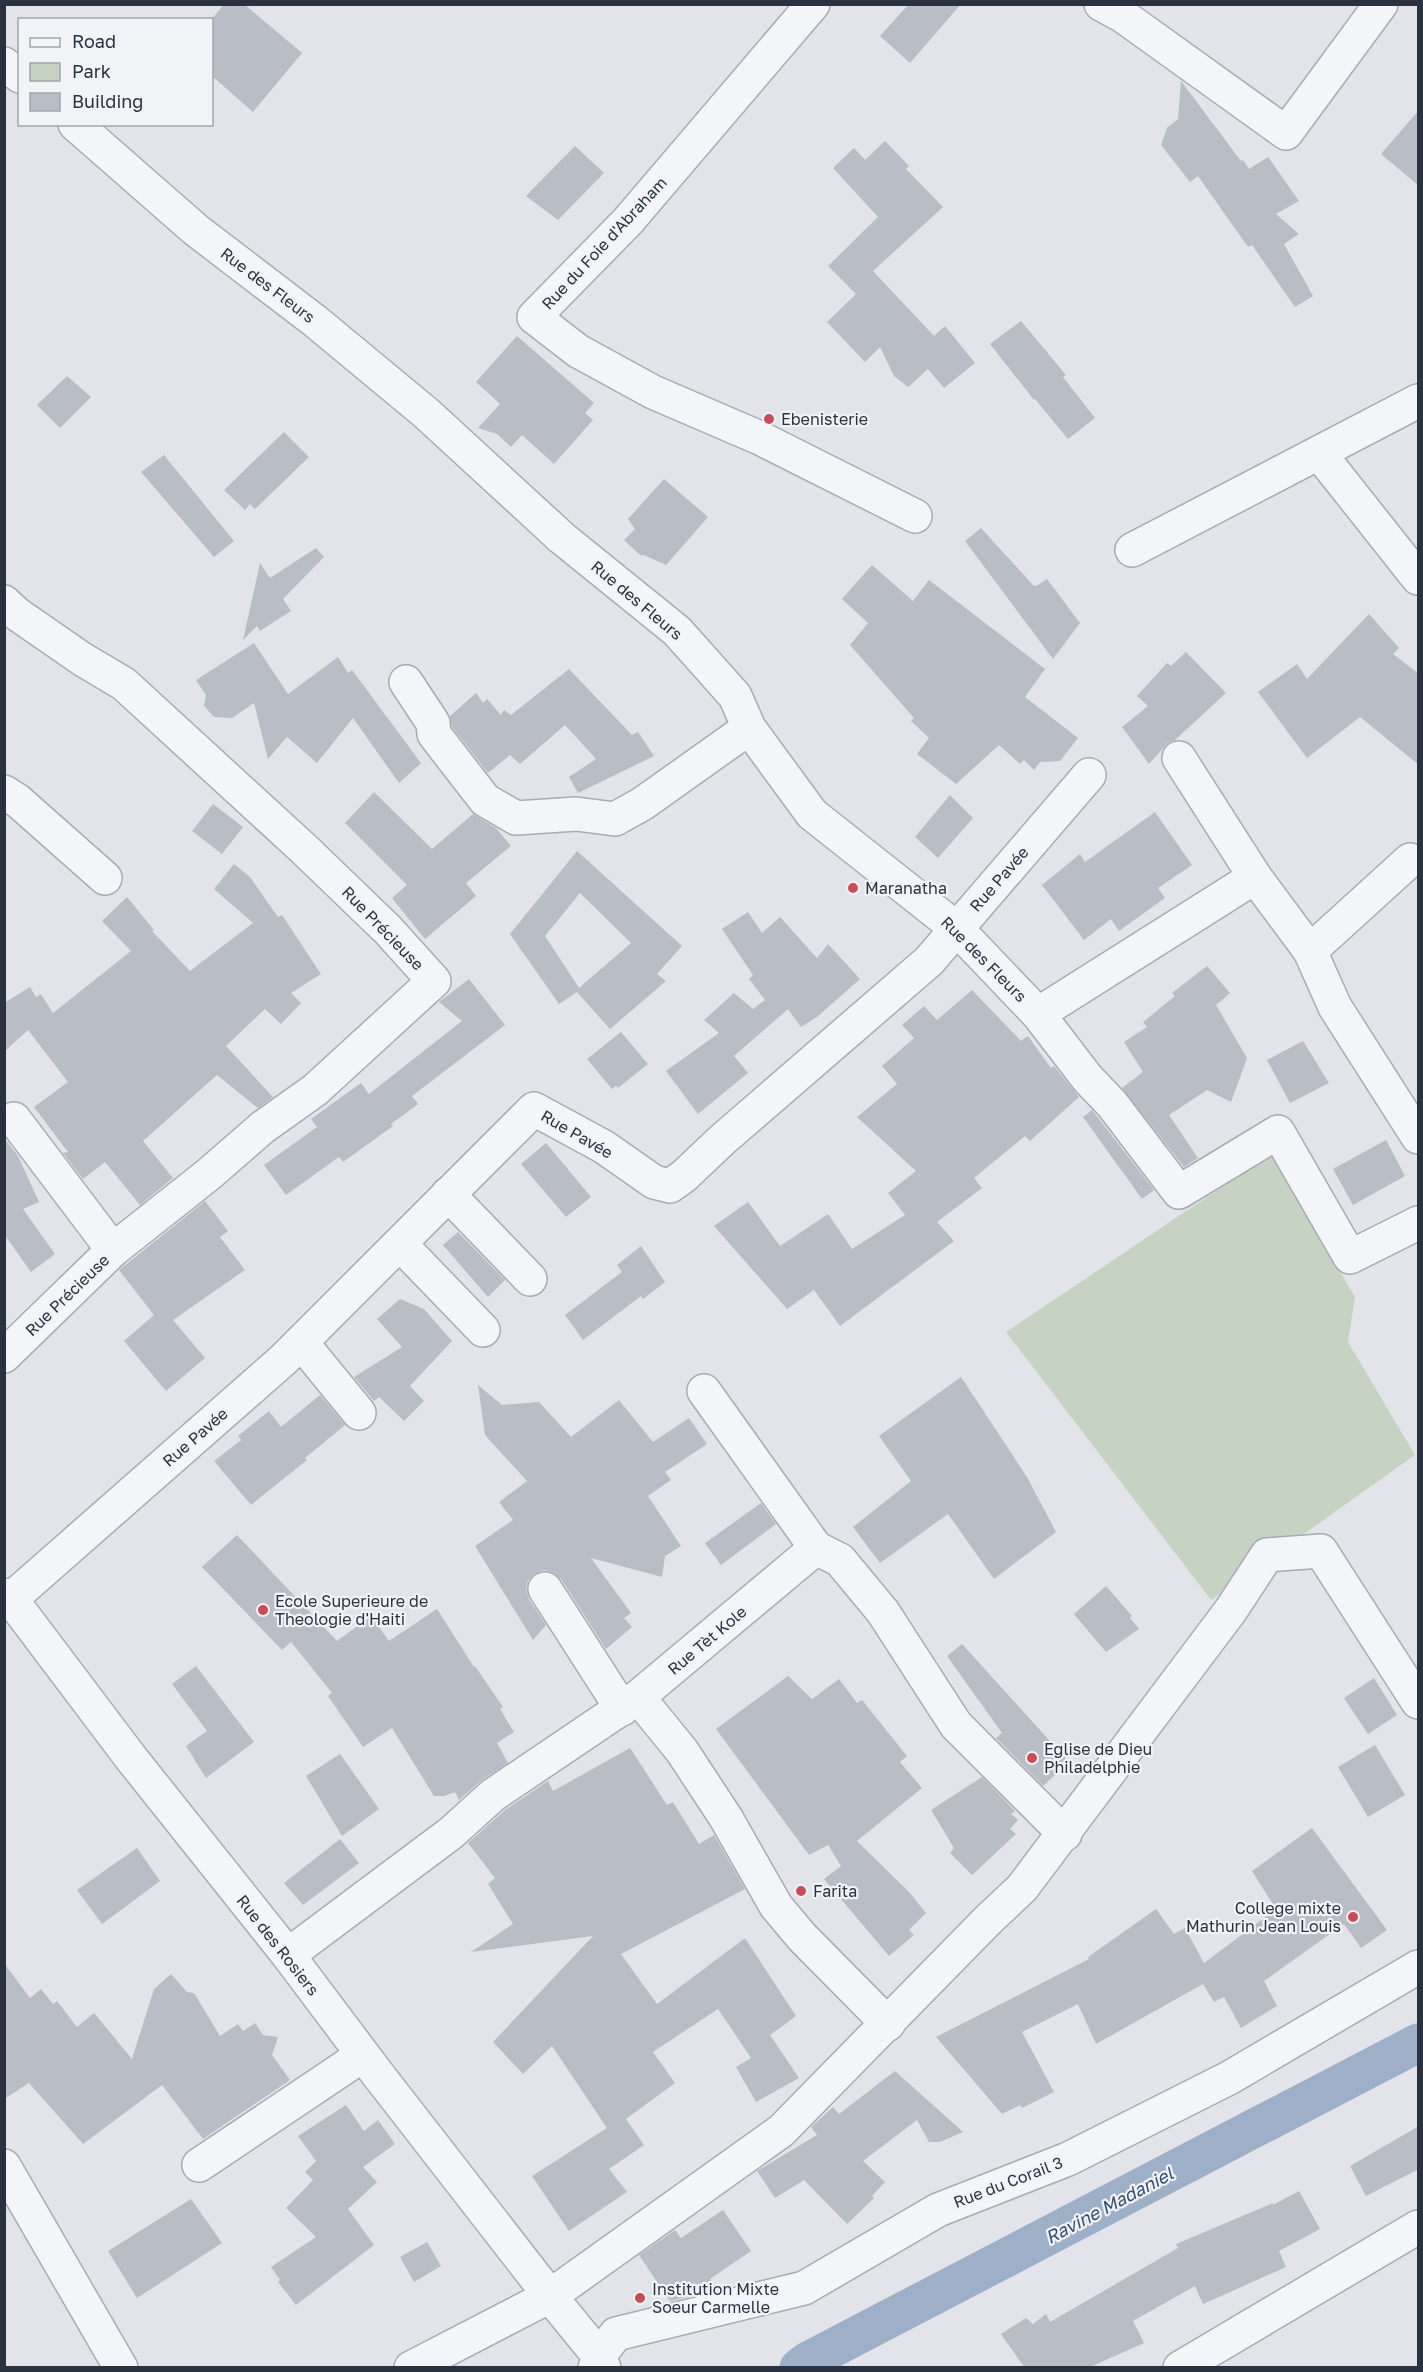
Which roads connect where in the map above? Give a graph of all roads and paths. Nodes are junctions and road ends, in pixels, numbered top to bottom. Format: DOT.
graph roads {
  1 [pos="813,4"];
  2 [pos="1101,4"];
  3 [pos="1381,4"];
  4 [pos="4,64"];
  5 [pos="18,74"];
  6 [pos="77,126"];
  7 [pos="1419,400"];
  8 [pos="1318,453"];
  9 [pos="915,516"];
  10 [pos="1132,550"];
  11 [pos="1419,578"];
  12 [pos="4,602"];
  13 [pos="406,682"];
  14 [pos="749,728"];
  15 [pos="1179,758"];
  16 [pos="1089,775"];
  17 [pos="4,792"];
  18 [pos="1410,860"];
  19 [pos="1255,877"];
  20 [pos="105,878"];
  21 [pos="956,927"];
  22 [pos="1310,951"];
  23 [pos="1038,1014"];
  24 [pos="14,1119"];
  25 [pos="1419,1137"];
  26 [pos="448,1194"];
  27 [pos="1419,1223"];
  28 [pos="400,1244"];
  29 [pos="113,1250"];
  30 [pos="530,1279"];
  31 [pos="483,1330"];
  32 [pos="301,1342"];
  33 [pos="4,1356"];
  34 [pos="704,1390"];
  35 [pos="360,1413"];
  36 [pos="816,1548"];
  37 [pos="545,1589"];
  38 [pos="8,1597"];
  39 [pos="1417,1696"];
  40 [pos="630,1703"];
  41 [pos="1065,1834"];
  42 [pos="288,1955"];
  43 [pos="1419,1967"];
  44 [pos="888,2024"];
  45 [pos="363,2055"];
  46 [pos="199,2165"];
  47 [pos="4,2166"];
  48 [pos="1419,2227"];
  49 [pos="550,2296"];
  50 [pos="600,2364"];
  51 [pos="121,2367"];
  52 [pos="411,2367"];
  53 [pos="1180,2367"];
  1 -- 9 [label="street, Rue du Foie d'Abraham"];
  2 -- 3 [label="street"];
  4 -- 5 [label="street"];
  6 -- 14 [label="street, Rue des Fleurs"];
  7 -- 8 [label="street"];
  8 -- 10 [label="street"];
  8 -- 11 [label="street"];
  12 -- 29 [label="street, Rue Précieuse"];
  13 -- 14 [label="street"];
  14 -- 21 [label="street, Rue des Fleurs"];
  15 -- 19 [label="street"];
  16 -- 21 [label="street, Rue Pavée"];
  17 -- 20 [label="street"];
  18 -- 22 [label="street"];
  19 -- 22 [label="street"];
  19 -- 23 [label="street"];
  21 -- 23 [label="street, Rue des Fleurs"];
  21 -- 26 [label="street, Rue Pavée"];
  22 -- 25 [label="street"];
  23 -- 27 [label="street, Rue des Fleurs"];
  24 -- 29 [label="street"];
  26 -- 28 [label="street, Rue Pavée"];
  26 -- 30 [label="street"];
  28 -- 31 [label="street"];
  28 -- 32 [label="street, Rue Pavée"];
  29 -- 33 [label="street, Rue Précieuse"];
  32 -- 35 [label="street"];
  32 -- 38 [label="street, Rue Pavée"];
  34 -- 36 [label="street"];
  36 -- 40 [label="street, Rue Tèt Kole"];
  36 -- 41 [label="street"];
  37 -- 40 [label="street"];
  38 -- 42 [label="street, Rue des Rosiers"];
  39 -- 41 [label="street"];
  40 -- 42 [label="street, Rue Tèt Kole"];
  40 -- 44 [label="street"];
  41 -- 44 [label="street"];
  42 -- 45 [label="street, Rue des Rosiers"];
  43 -- 50 [label="street, Rue du Corail 3"];
  44 -- 49 [label="street"];
  45 -- 46 [label="street"];
  45 -- 49 [label="street, Rue des Rosiers"];
  47 -- 51 [label="street"];
  48 -- 53 [label="street"];
  49 -- 50 [label="street, Rue des Rosiers"];
  49 -- 52 [label="street"];
}
